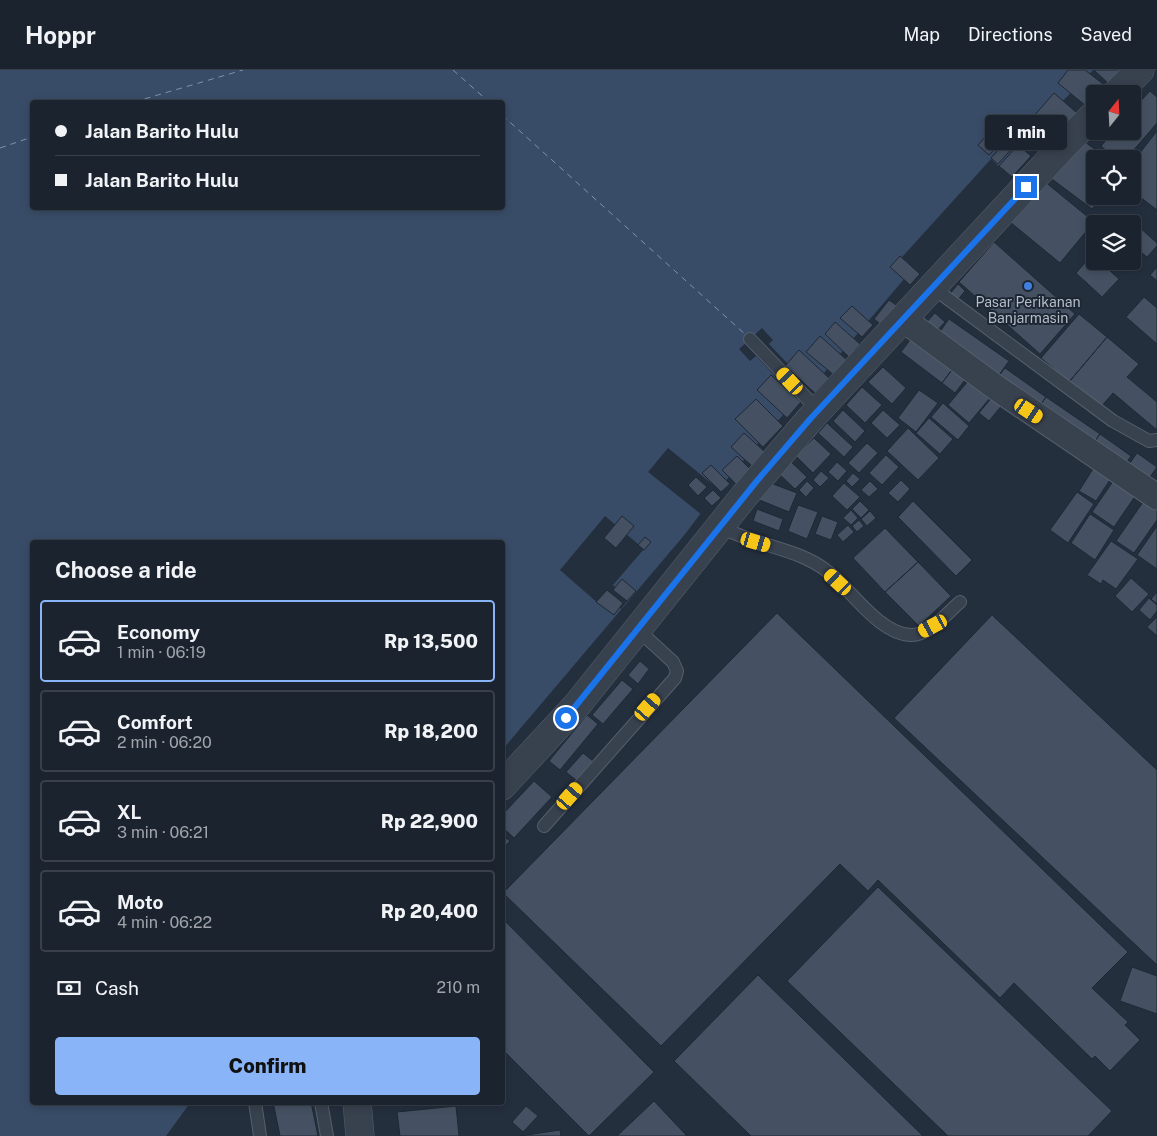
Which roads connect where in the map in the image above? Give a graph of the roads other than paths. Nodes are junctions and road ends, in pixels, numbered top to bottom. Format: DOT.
graph roads {
  1 [pos="1140,70"];
  2 [pos="1125,85"];
  3 [pos="1086,123"];
  4 [pos="932,287"];
  5 [pos="903,319"];
  6 [pos="750,338"];
  7 [pos="818,410"];
  8 [pos="1157,440"];
  9 [pos="1157,497"];
  10 [pos="719,527"];
  11 [pos="960,602"];
  12 [pos="638,630"];
  13 [pos="505,783"];
  14 [pos="544,826"];
  15 [pos="255,1105"];
  16 [pos="322,1105"];
  17 [pos="357,1105"];
  18 [pos="260,1136"];
  19 [pos="327,1136"];
  20 [pos="360,1136"];
  1 -- 2 [label="street"];
  3 -- 4 [label="street"];
  4 -- 5 [label="street"];
  4 -- 8 [label="lane"];
  5 -- 7 [label="street"];
  5 -- 9 [label="street"];
  6 -- 7 [label="lane"];
  7 -- 10 [label="street"];
  10 -- 11 [label="lane"];
  10 -- 12 [label="street"];
  12 -- 13 [label="street"];
  12 -- 14 [label="lane"];
  15 -- 18 [label="lane"];
  16 -- 19 [label="lane"];
  17 -- 20 [label="street"];
}
